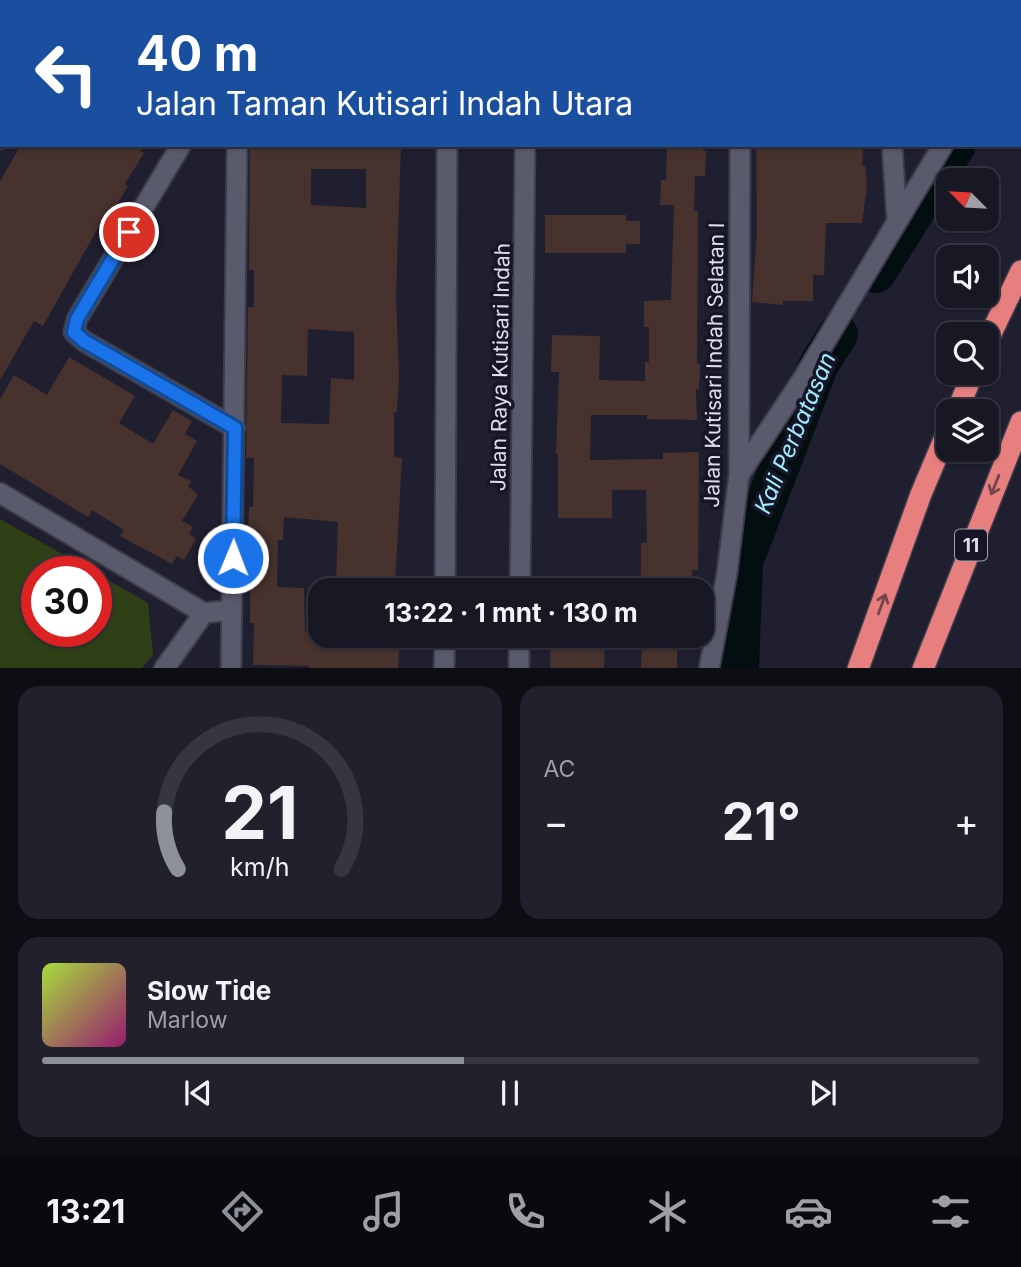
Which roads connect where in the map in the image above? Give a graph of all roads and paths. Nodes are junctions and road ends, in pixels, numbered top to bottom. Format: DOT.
graph roads {
  1 [pos="180,147"];
  2 [pos="237,147"];
  3 [pos="447,147"];
  4 [pos="525,147"];
  5 [pos="740,147"];
  6 [pos="892,147"];
  7 [pos="942,147"];
  8 [pos="897,220"];
  9 [pos="1021,271"];
  10 [pos="997,322"];
  11 [pos="1021,422"];
  12 [pos="235,428"];
  13 [pos="936,458"];
  14 [pos="739,475"];
  15 [pos="0,493"];
  16 [pos="445,578"];
  17 [pos="520,578"];
  18 [pos="232,610"];
  19 [pos="204,613"];
  20 [pos="445,648"];
  21 [pos="519,648"];
  22 [pos="164,668"];
  23 [pos="231,668"];
  24 [pos="444,668"];
  25 [pos="519,668"];
  26 [pos="709,668"];
  27 [pos="858,668"];
  28 [pos="923,668"];
  1 -- 12 [label="street"];
  2 -- 12 [label="street"];
  3 -- 16 [label="street"];
  4 -- 17 [label="street, Jalan Raya Kutisari Indah"];
  5 -- 14 [label="street, Jalan Kutisari Indah Selatan I"];
  6 -- 8 [label="street"];
  7 -- 8 [label="street"];
  8 -- 14 [label="street"];
  9 -- 10 [label="highway"];
  11 -- 28 [label="highway, 11, one-way"];
  12 -- 18 [label="street"];
  27 -- 13 [label="highway, one-way"];
  14 -- 26 [label="street, Jalan Kutisari Indah Selatan I"];
  15 -- 19 [label="street"];
  18 -- 19 [label="street"];
  18 -- 23 [label="street"];
  19 -- 22 [label="street"];
  20 -- 24 [label="street"];
  21 -- 25 [label="street"];
}
